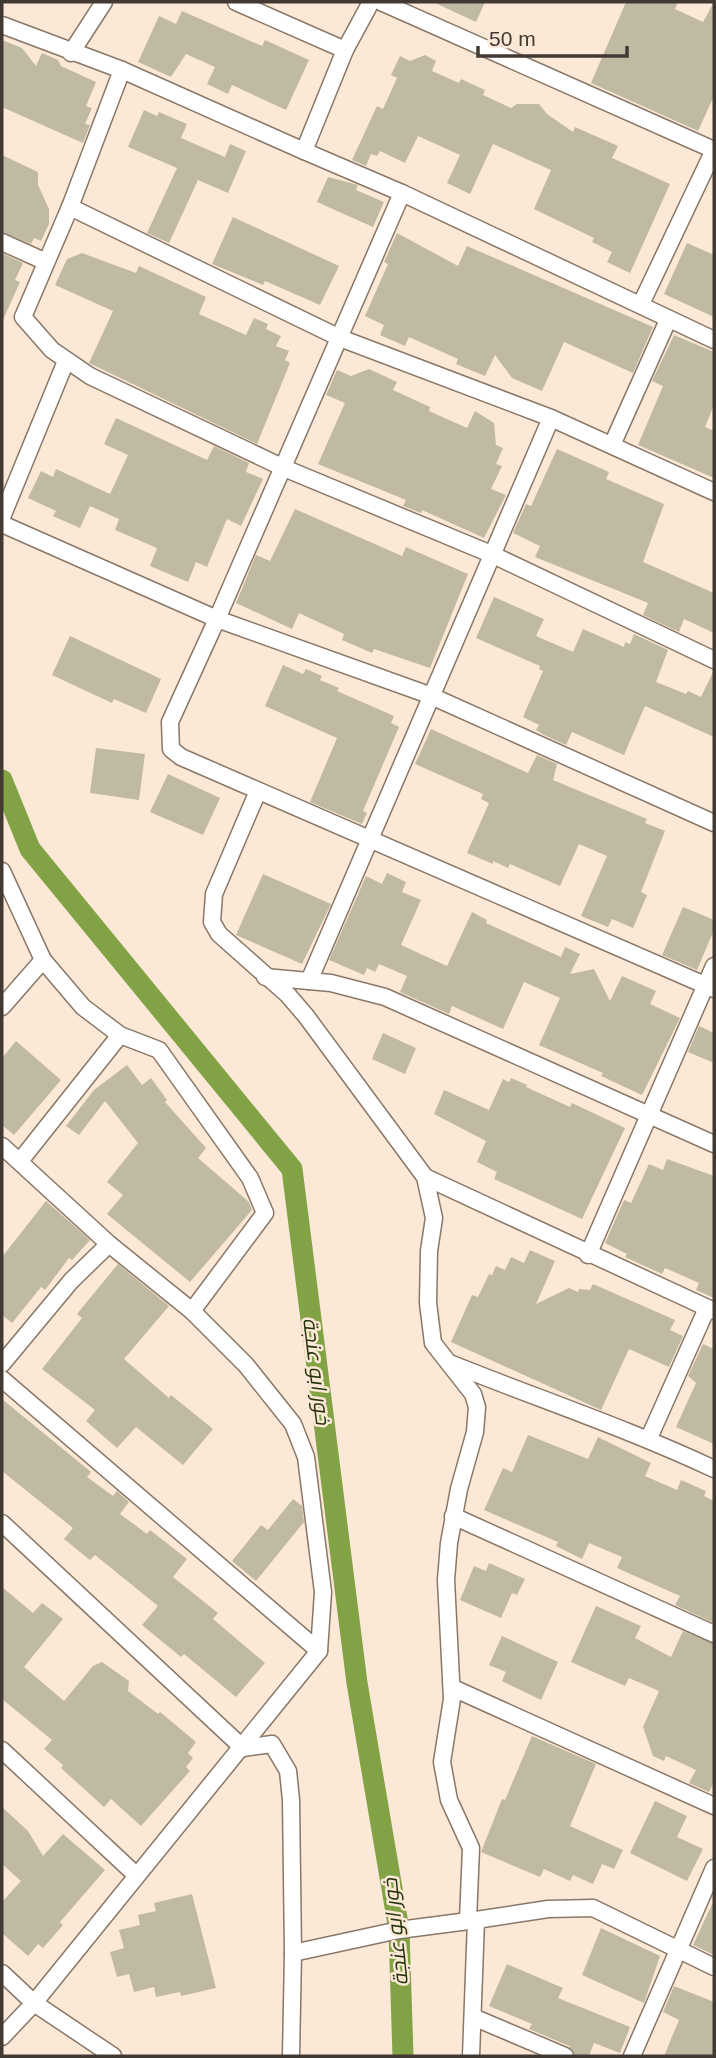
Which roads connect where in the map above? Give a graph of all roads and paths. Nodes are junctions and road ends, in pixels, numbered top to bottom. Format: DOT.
graph roads {
  1 [pos="104,2"];
  2 [pos="236,2"];
  3 [pos="371,2"];
  4 [pos="381,2"];
  5 [pos="2,25"];
  6 [pos="345,50"];
  7 [pos="72,53"];
  8 [pos="122,70"];
  9 [pos="714,150"];
  10 [pos="304,151"];
  11 [pos="402,192"];
  12 [pos="70,207"];
  13 [pos="2,242"];
  14 [pos="44,261"];
  15 [pos="641,304"];
  16 [pos="668,320"];
  17 [pos="340,338"];
  18 [pos="714,340"];
  19 [pos="66,361"];
  20 [pos="551,418"];
  21 [pos="612,445"];
  22 [pos="284,468"];
  23 [pos="714,492"];
  24 [pos="2,517"];
  25 [pos="2,524"];
  26 [pos="491,554"];
  27 [pos="216,620"];
  28 [pos="714,660"];
  29 [pos="429,695"];
  30 [pos="258,791"];
  31 [pos="714,823"];
  32 [pos="368,839"];
  33 [pos="2,871"];
  34 [pos="43,960"];
  35 [pos="714,966"];
  36 [pos="265,977"];
  37 [pos="309,981"];
  38 [pos="710,987"];
  39 [pos="2,1007"];
  40 [pos="120,1035"];
  41 [pos="650,1114"];
  42 [pos="714,1143"];
  43 [pos="2,1146"];
  44 [pos="20,1161"];
  45 [pos="425,1177"];
  46 [pos="109,1244"];
  47 [pos="589,1255"];
  48 [pos="711,1309"];
  49 [pos="192,1311"];
  50 [pos="2,1364"];
  51 [pos="452,1364"];
  52 [pos="2,1379"];
  53 [pos="649,1438"];
  54 [pos="714,1469"];
  55 [pos="453,1516"];
  56 [pos="2,1523"];
  57 [pos="714,1634"];
  58 [pos="319,1651"];
  59 [pos="453,1688"];
  60 [pos="243,1748"];
  61 [pos="2,1751"];
  62 [pos="714,1806"];
  63 [pos="714,1868"];
  64 [pos="136,1875"];
  65 [pos="472,1920"];
  66 [pos="677,1951"];
  67 [pos="293,1953"];
  68 [pos="714,1967"];
  69 [pos="2,1973"];
  70 [pos="34,2003"];
  71 [pos="473,2017"];
  72 [pos="2,2037"];
  73 [pos="113,2056"];
  74 [pos="291,2056"];
  75 [pos="471,2056"];
  76 [pos="565,2056"];
  77 [pos="632,2056"];
  1 -- 7 [label="street"];
  2 -- 6 [label="street"];
  3 -- 6 [label="street"];
  4 -- 9 [label="street"];
  5 -- 7 [label="street"];
  6 -- 10 [label="street"];
  7 -- 8 [label="street"];
  8 -- 10 [label="street"];
  8 -- 12 [label="street"];
  9 -- 15 [label="street"];
  10 -- 11 [label="street"];
  11 -- 15 [label="street"];
  11 -- 17 [label="street"];
  12 -- 14 [label="street"];
  12 -- 17 [label="street"];
  13 -- 14 [label="street"];
  14 -- 19 [label="street"];
  15 -- 16 [label="street"];
  16 -- 18 [label="street"];
  16 -- 21 [label="street"];
  17 -- 20 [label="street"];
  17 -- 22 [label="street"];
  19 -- 22 [label="street"];
  19 -- 24 [label="street"];
  20 -- 21 [label="street"];
  20 -- 26 [label="street"];
  21 -- 23 [label="street"];
  22 -- 26 [label="street"];
  22 -- 27 [label="street"];
  25 -- 27 [label="street"];
  26 -- 28 [label="street"];
  26 -- 29 [label="street"];
  27 -- 29 [label="street"];
  27 -- 30 [label="street"];
  29 -- 31 [label="street"];
  29 -- 32 [label="street"];
  30 -- 32 [label="street"];
  30 -- 36 [label="street"];
  32 -- 37 [label="street"];
  32 -- 38 [label="street"];
  33 -- 34 [label="street"];
  34 -- 39 [label="street"];
  34 -- 40 [label="street"];
  35 -- 38 [label="street"];
  36 -- 37 [label="street"];
  36 -- 45 [label="street"];
  37 -- 41 [label="street"];
  38 -- 41 [label="street"];
  40 -- 44 [label="street"];
  40 -- 49 [label="street"];
  41 -- 42 [label="street"];
  41 -- 47 [label="street"];
  43 -- 44 [label="street"];
  44 -- 46 [label="street"];
  45 -- 47 [label="street"];
  45 -- 51 [label="street"];
  46 -- 49 [label="street"];
  46 -- 50 [label="street"];
  47 -- 48 [label="street"];
  48 -- 53 [label="street"];
  49 -- 58 [label="street"];
  51 -- 53 [label="street"];
  51 -- 55 [label="street"];
  52 -- 58 [label="street"];
  53 -- 54 [label="street"];
  55 -- 57 [label="street"];
  55 -- 59 [label="street"];
  56 -- 60 [label="street"];
  58 -- 60 [label="street"];
  59 -- 62 [label="street"];
  59 -- 65 [label="street"];
  60 -- 64 [label="street"];
  60 -- 67 [label="street"];
  61 -- 64 [label="street"];
  63 -- 66 [label="street"];
  64 -- 70 [label="street"];
  65 -- 66 [label="street"];
  65 -- 67 [label="street"];
  65 -- 71 [label="street"];
  66 -- 68 [label="street"];
  66 -- 77 [label="street"];
  67 -- 74 [label="street"];
  69 -- 70 [label="street"];
  70 -- 72 [label="street"];
  70 -- 73 [label="street"];
  71 -- 75 [label="street"];
  71 -- 76 [label="street"];
}
